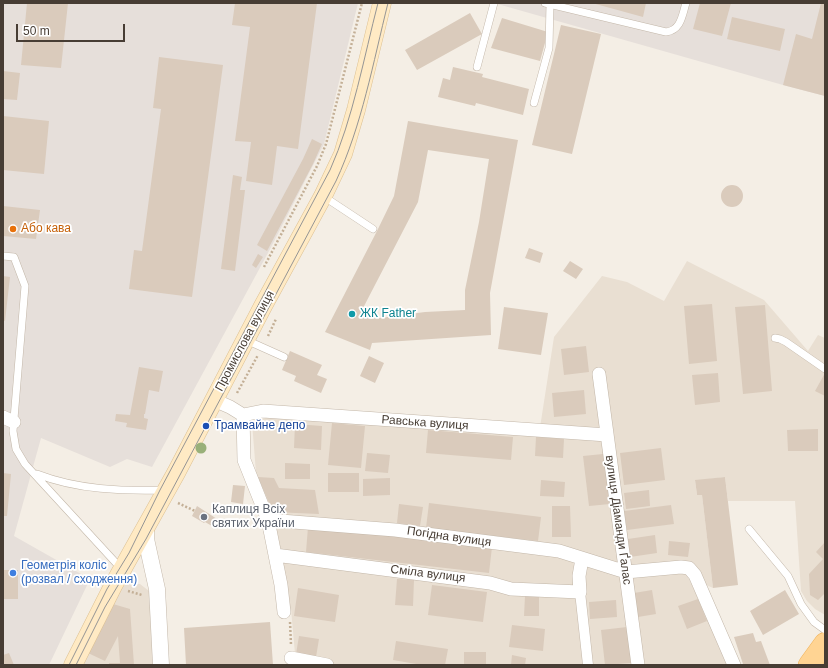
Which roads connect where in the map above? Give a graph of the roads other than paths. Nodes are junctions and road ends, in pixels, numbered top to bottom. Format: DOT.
graph roads {
  1 [pos="382,3"];
  2 [pos="494,3"];
  3 [pos="686,3"];
  4 [pos="547,4"];
  5 [pos="477,67"];
  6 [pos="534,103"];
  7 [pos="323,196"];
  8 [pos="373,229"];
  9 [pos="3,256"];
  10 [pos="775,338"];
  11 [pos="246,340"];
  12 [pos="284,357"];
  13 [pos="825,369"];
  14 [pos="599,374"];
  15 [pos="214,400"];
  16 [pos="243,415"];
  17 [pos="8,419"];
  18 [pos="607,435"];
  19 [pos="35,473"];
  20 [pos="172,496"];
  21 [pos="268,520"];
  22 [pos="146,527"];
  23 [pos="749,529"];
  24 [pos="275,555"];
  25 [pos="582,558"];
  26 [pos="124,568"];
  27 [pos="626,572"];
  28 [pos="580,592"];
  29 [pos="284,612"];
  30 [pos="825,630"];
  31 [pos="825,643"];
  32 [pos="291,658"];
  33 [pos="73,665"];
  34 [pos="162,665"];
  35 [pos="327,665"];
  36 [pos="588,665"];
  37 [pos="638,665"];
  38 [pos="734,665"];
  39 [pos="809,665"];
  1 -- 7 [label="main road, Промислова вулиця"];
  2 -- 5 [label="lane"];
  3 -- 4 [label="lane"];
  4 -- 6 [label="lane"];
  7 -- 8 [label="lane"];
  7 -- 11 [label="main road, Промислова вулиця"];
  9 -- 17 [label="lane"];
  10 -- 13 [label="lane"];
  11 -- 12 [label="lane"];
  11 -- 15 [label="main road, Промислова вулиця"];
  14 -- 18 [label="street, вулиця Діаманди Ґалас"];
  15 -- 16 [label="street"];
  15 -- 20 [label="main road, Промислова вулиця"];
  16 -- 18 [label="street, Равська вулиця"];
  16 -- 21 [label="street"];
  17 -- 19 [label="lane"];
  18 -- 27 [label="street, вулиця Діаманди Ґалас"];
  19 -- 20 [label="lane"];
  19 -- 26 [label="lane"];
  20 -- 22 [label="main road, Промислова вулиця"];
  21 -- 24 [label="street"];
  21 -- 25 [label="street, Погідна вулиця"];
  22 -- 26 [label="main road, Промислова вулиця"];
  22 -- 34 [label="street"];
  23 -- 30 [label="lane"];
  24 -- 28 [label="street, Сміла вулиця"];
  24 -- 29 [label="street"];
  25 -- 27 [label="street, Погідна вулиця"];
  25 -- 28 [label="street"];
  26 -- 33 [label="main road, Промислова вулиця"];
  27 -- 37 [label="street, вулиця Діаманди Ґалас"];
  27 -- 38 [label="street"];
  28 -- 36 [label="street"];
  31 -- 39 [label="main road"];
  32 -- 35 [label="street"];
}
